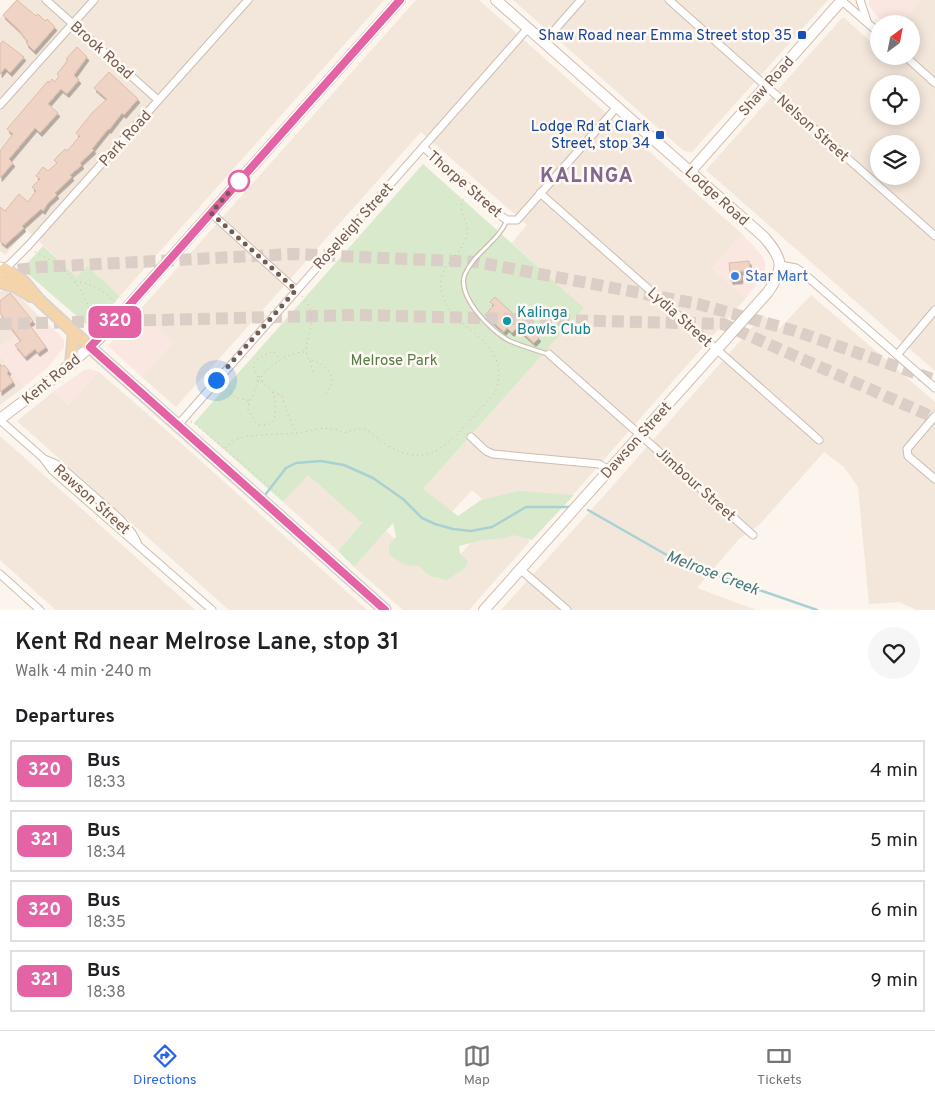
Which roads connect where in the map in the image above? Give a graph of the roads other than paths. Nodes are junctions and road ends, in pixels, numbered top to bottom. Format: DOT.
graph roads {
  1 [pos="46,0"];
  2 [pos="94,0"];
  3 [pos="248,0"];
  4 [pos="400,0"];
  5 [pos="496,0"];
  6 [pos="581,0"];
  7 [pos="669,0"];
  8 [pos="842,0"];
  9 [pos="860,0"];
  10 [pos="868,23"];
  11 [pos="73,24"];
  12 [pos="528,28"];
  13 [pos="544,42"];
  14 [pos="915,65"];
  15 [pos="935,82"];
  16 [pos="766,86"];
  17 [pos="158,100"];
  18 [pos="0,105"];
  19 [pos="616,107"];
  20 [pos="423,147"];
  21 [pos="690,172"];
  22 [pos="540,193"];
  23 [pos="211,213"];
  24 [pos="507,220"];
  25 [pos="935,236"];
  26 [pos="780,265"];
  27 [pos="2,270"];
  28 [pos="0,282"];
  29 [pos="296,290"];
  30 [pos="40,300"];
  31 [pos="935,310"];
  32 [pos="74,332"];
  33 [pos="90,347"];
  34 [pos="716,349"];
  35 [pos="549,354"];
  36 [pos="897,355"];
  37 [pos="71,364"];
  38 [pos="935,388"];
  39 [pos="935,416"];
  40 [pos="0,420"];
  41 [pos="178,425"];
  42 [pos="640,435"];
  43 [pos="471,437"];
  44 [pos="819,440"];
  45 [pos="609,470"];
  46 [pos="935,479"];
  47 [pos="753,535"];
  48 [pos="521,570"];
  49 [pos="0,574"];
  50 [pos="40,610"];
  51 [pos="212,610"];
  52 [pos="385,610"];
  53 [pos="484,610"];
  54 [pos="567,610"];
  1 -- 11 [label="street, Brook Road"];
  2 -- 11 [label="street"];
  3 -- 17 [label="street, Park Road"];
  4 -- 23 [label="street, Kent Road"];
  5 -- 12 [label="street, Lodge Road"];
  6 -- 13 [label="street"];
  7 -- 16 [label="street, Nelson Street"];
  8 -- 10 [label="street"];
  8 -- 16 [label="street, Shaw Road"];
  9 -- 10 [label="street"];
  11 -- 17 [label="street, Brook Road"];
  11 -- 18 [label="street"];
  12 -- 13 [label="street, Lodge Road"];
  12 -- 20 [label="street, Roseleigh Street"];
  13 -- 19 [label="street, Lodge Road"];
  14 -- 15 [label="street"];
  16 -- 21 [label="street, Shaw Road"];
  16 -- 25 [label="street, Nelson Street"];
  17 -- 27 [label="street, Park Road"];
  19 -- 21 [label="street, Lodge Road"];
  19 -- 22 [label="street"];
  20 -- 24 [label="street, Thorpe Street"];
  20 -- 29 [label="street, Roseleigh Street"];
  21 -- 26 [label="street, Lodge Road"];
  22 -- 24 [label="street"];
  22 -- 34 [label="street, Lydia Street"];
  23 -- 29 [label="street"];
  23 -- 33 [label="street, Kent Road"];
  24 -- 35 [label="lane"];
  26 -- 34 [label="street, Dawson Street"];
  26 -- 36 [label="street"];
  27 -- 30 [label="main road"];
  28 -- 30 [label="main road"];
  29 -- 41 [label="street, Roseleigh Street"];
  30 -- 32 [label="main road"];
  31 -- 36 [label="street"];
  32 -- 33 [label="main road"];
  32 -- 37 [label="main road"];
  33 -- 37 [label="street, Kent Road"];
  33 -- 41 [label="main road"];
  34 -- 42 [label="street, Dawson Street"];
  34 -- 44 [label="street, Lydia Street"];
  35 -- 42 [label="street, Jimbour Street"];
  36 -- 38 [label="street"];
  37 -- 40 [label="street, Kent Road"];
  39 -- 46 [label="street"];
  40 -- 51 [label="street, Rawson Street"];
  41 -- 52 [label="main road"];
  42 -- 45 [label="street, Dawson Street"];
  42 -- 47 [label="street, Jimbour Street"];
  43 -- 45 [label="street"];
  45 -- 48 [label="street, Dawson Street"];
  48 -- 53 [label="street, Dawson Street"];
  48 -- 54 [label="street"];
  49 -- 50 [label="street"];
}
